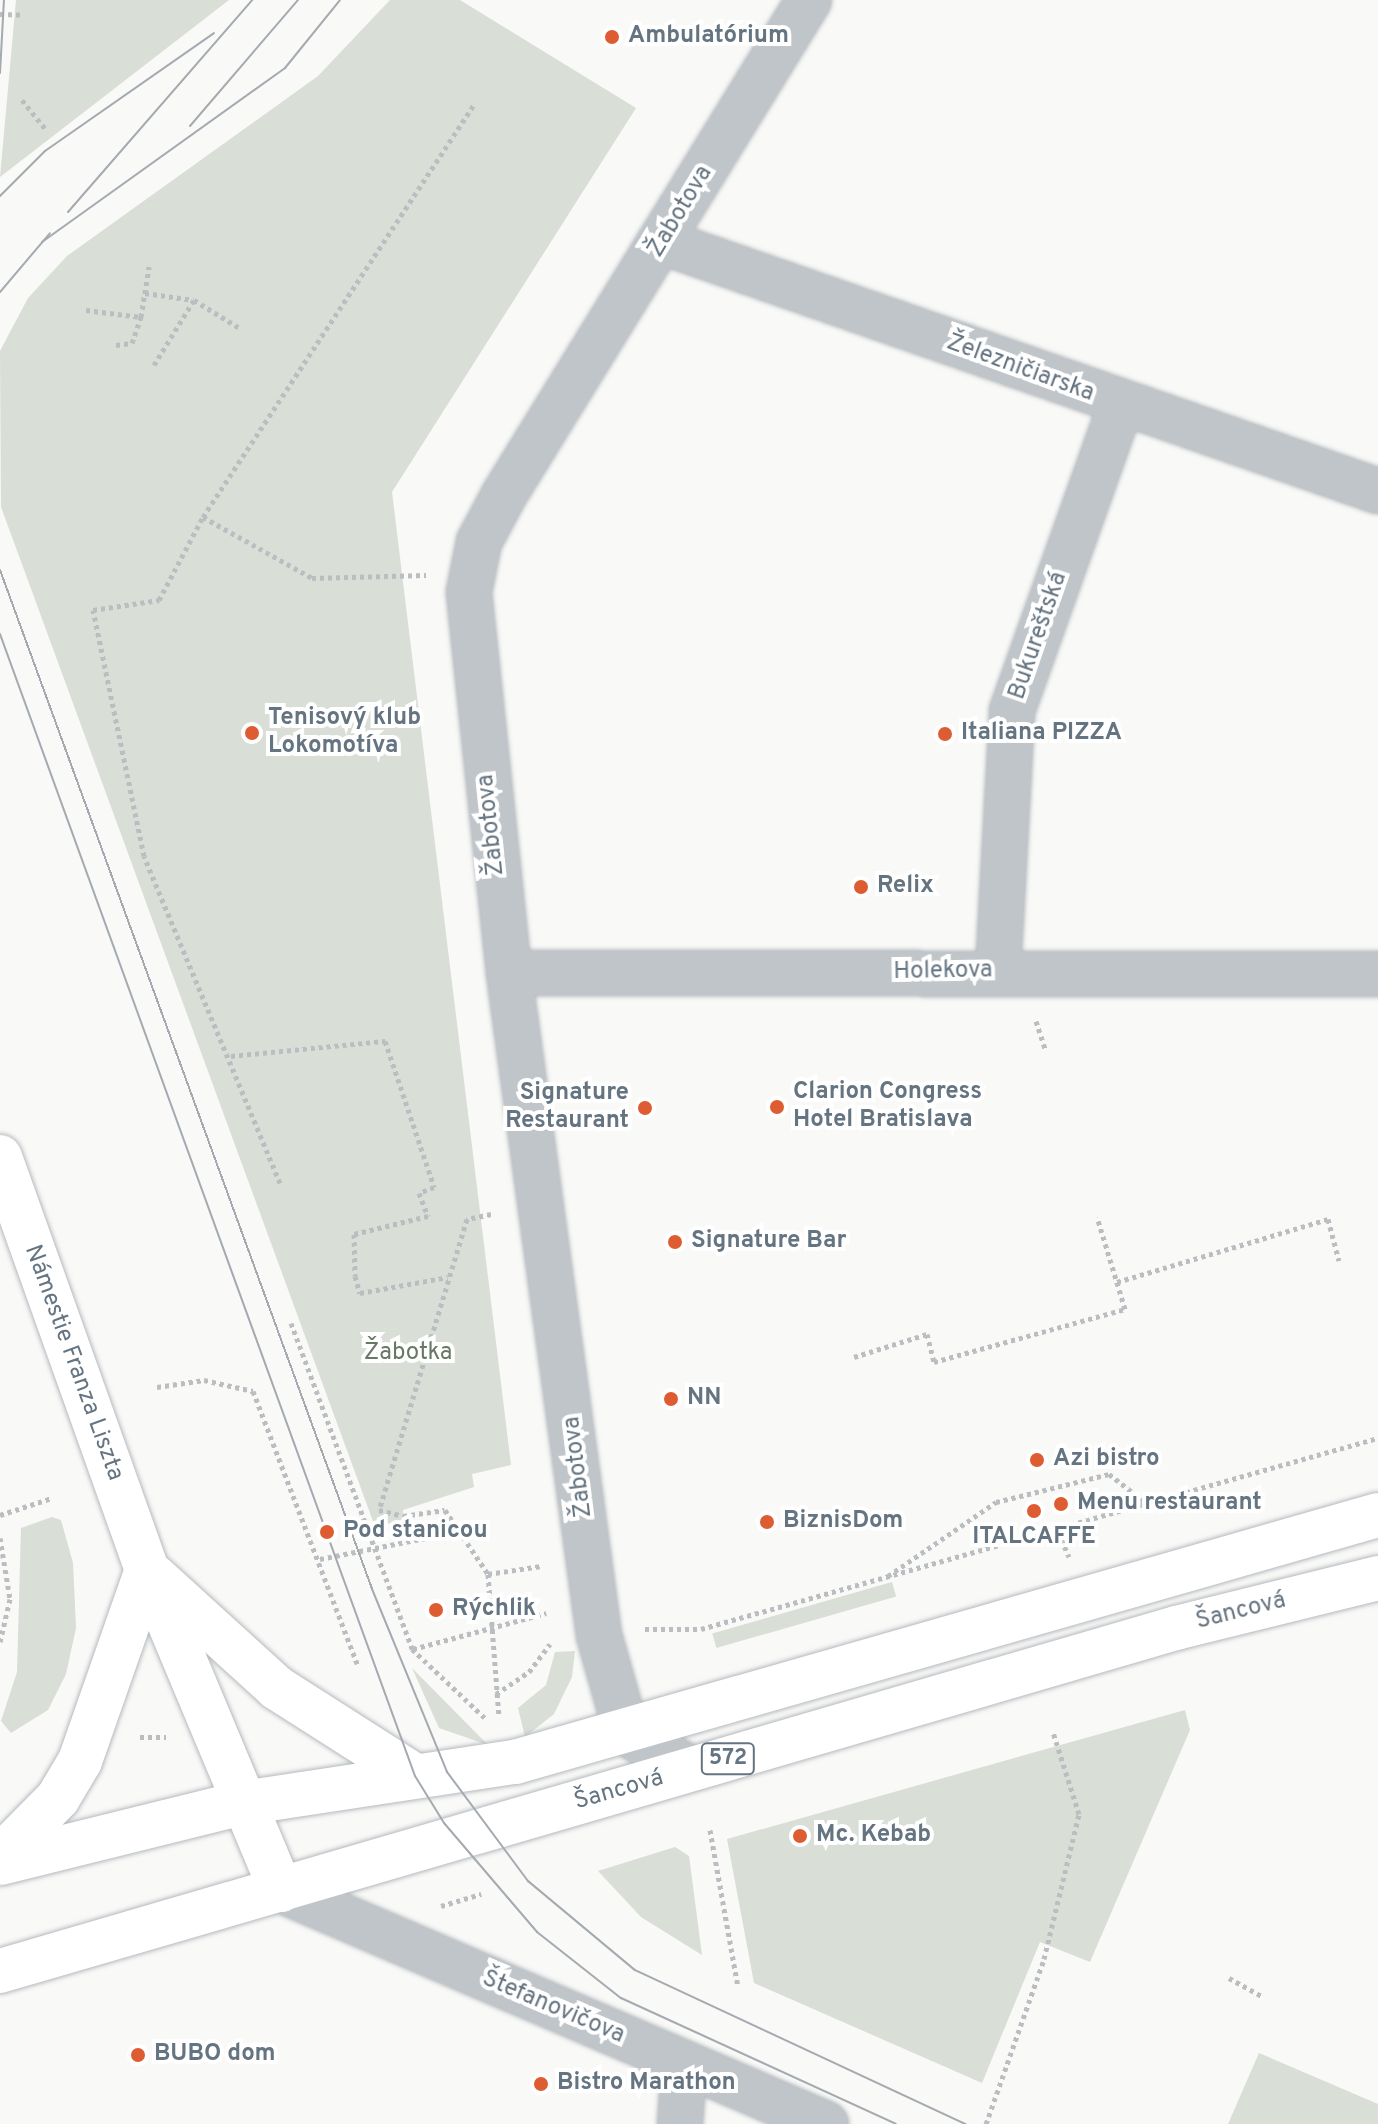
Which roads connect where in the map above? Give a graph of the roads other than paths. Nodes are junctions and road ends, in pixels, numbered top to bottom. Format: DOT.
graph roads {
  1 [pos="809,0"];
  2 [pos="663,242"];
  3 [pos="1121,405"];
  4 [pos="1378,491"];
  5 [pos="998,972"];
  6 [pos="509,973"];
  7 [pos="1378,974"];
  8 [pos="0,1157"];
  9 [pos="1378,1515"];
  10 [pos="147,1570"];
  11 [pos="1378,1578"];
  12 [pos="627,1734"];
  13 [pos="692,1769"];
  14 [pos="415,1776"];
  15 [pos="243,1803"];
  16 [pos="0,1860"];
  17 [pos="281,1890"];
  18 [pos="0,1971"];
  19 [pos="684,2065"];
  20 [pos="680,2124"];
  21 [pos="826,2124"];
  1 -- 2 [label="street, Žabotova"];
  2 -- 3 [label="street, Železničiarska"];
  2 -- 6 [label="street, Žabotova"];
  3 -- 4 [label="street, Železničiarska"];
  3 -- 5 [label="street, Bukureštská"];
  5 -- 6 [label="street, Holekova"];
  5 -- 7 [label="street, Holekova"];
  6 -- 12 [label="street, Žabotova"];
  8 -- 10 [label="main road, Námestie Franza Liszta"];
  9 -- 12 [label="main road, 572"];
  10 -- 14 [label="main road, Námestie Franza Liszta"];
  10 -- 15 [label="main road, Námestie Franza Liszta"];
  10 -- 16 [label="main road"];
  11 -- 13 [label="main road, Šancová / 572"];
  12 -- 13 [label="street"];
  12 -- 14 [label="main road, 572"];
  13 -- 17 [label="main road, Šancová / 572"];
  14 -- 15 [label="main road, 572"];
  15 -- 16 [label="main road, 572"];
  15 -- 17 [label="main road, Námestie Franza Liszta"];
  17 -- 18 [label="main road, Šancová / 572"];
  17 -- 19 [label="street, Štefanovičova"];
  19 -- 20 [label="street"];
  19 -- 21 [label="street, Štefanovičova"];
}
